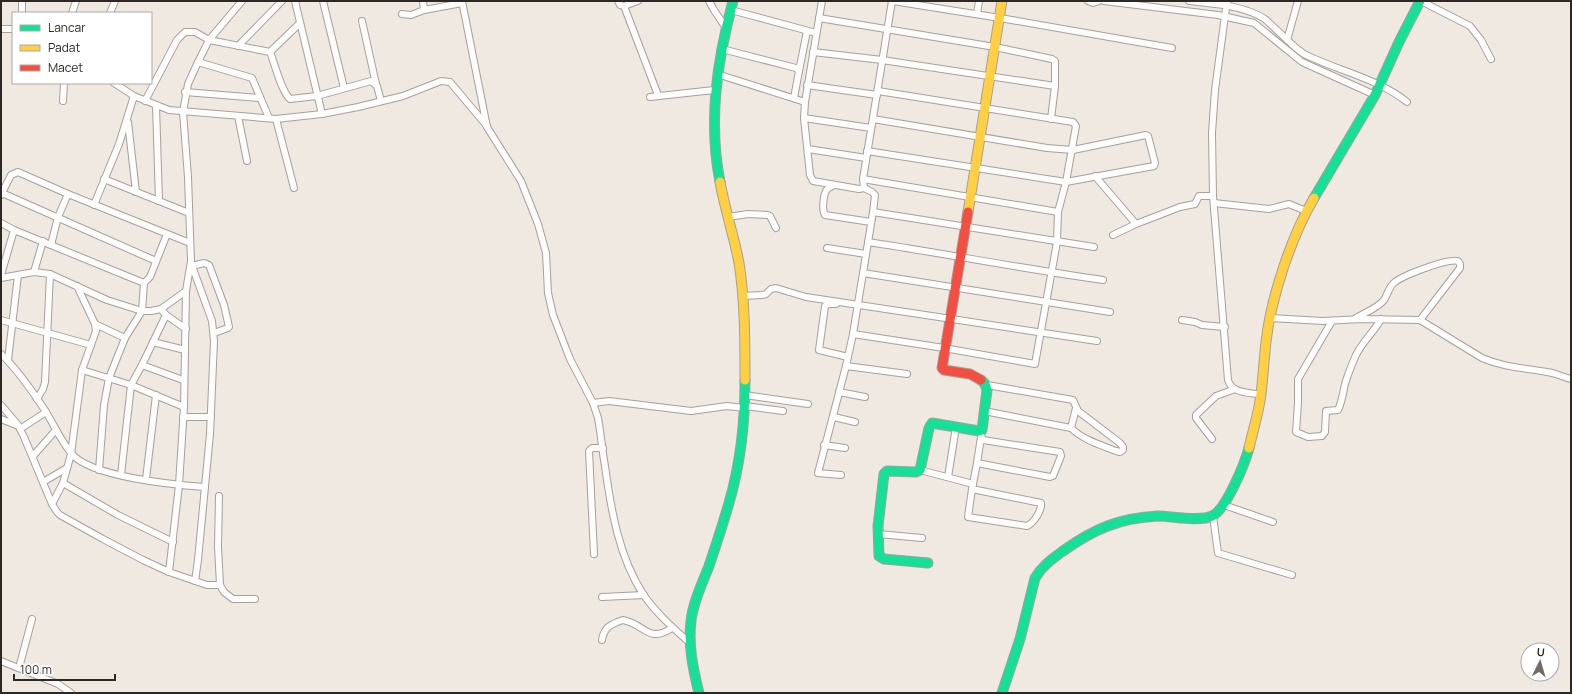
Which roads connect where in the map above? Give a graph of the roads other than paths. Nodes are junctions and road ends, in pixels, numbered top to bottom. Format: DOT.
graph roads {
  1 [pos="22,1"];
  2 [pos="76,1"];
  3 [pos="115,1"];
  4 [pos="242,1"];
  5 [pos="282,1"];
  6 [pos="295,1"];
  7 [pos="323,1"];
  8 [pos="423,1"];
  9 [pos="618,1"];
  10 [pos="638,1"];
  11 [pos="709,1"];
  12 [pos="733,1"];
  13 [pos="822,1"];
  14 [pos="892,1"];
  15 [pos="979,1"];
  16 [pos="1002,1"];
  17 [pos="1088,1"];
  18 [pos="1099,1"];
  19 [pos="1104,1"];
  20 [pos="1189,1"];
  21 [pos="1298,1"];
  22 [pos="462,2"];
  23 [pos="1419,2"];
  24 [pos="1227,3"];
  25 [pos="624,6"];
  26 [pos="424,10"];
  27 [pos="731,10"];
  28 [pos="22,12"];
  29 [pos="72,12"];
  30 [pos="110,12"];
  31 [pos="402,14"];
  32 [pos="976,14"];
  33 [pos="1225,16"];
  34 [pos="819,18"];
  35 [pos="1000,18"];
  36 [pos="362,21"];
  37 [pos="300,23"];
  38 [pos="726,28"];
  39 [pos="1,29"];
  40 [pos="12,29"];
  41 [pos="888,30"];
  42 [pos="807,31"];
  43 [pos="816,33"];
  44 [pos="210,40"];
  45 [pos="1287,40"];
  46 [pos="238,46"];
  47 [pos="994,47"];
  48 [pos="1172,48"];
  49 [pos="722,49"];
  50 [pos="270,52"];
  51 [pos="813,52"];
  52 [pos="1491,59"];
  53 [pos="882,60"];
  54 [pos="198,62"];
  55 [pos="799,71"];
  56 [pos="717,74"];
  57 [pos="990,77"];
  58 [pos="64,84"];
  59 [pos="116,84"];
  60 [pos="807,85"];
  61 [pos="1380,85"];
  62 [pos="377,86"];
  63 [pos="1054,86"];
  64 [pos="344,88"];
  65 [pos="714,90"];
  66 [pos="185,92"];
  67 [pos="877,93"];
  68 [pos="658,95"];
  69 [pos="1375,95"];
  70 [pos="134,96"];
  71 [pos="317,96"];
  72 [pos="650,97"];
  73 [pos="260,98"];
  74 [pos="794,98"];
  75 [pos="64,101"];
  76 [pos="144,101"];
  77 [pos="381,101"];
  78 [pos="805,102"];
  79 [pos="1407,102"];
  80 [pos="156,106"];
  81 [pos="985,107"];
  82 [pos="183,112"];
  83 [pos="322,114"];
  84 [pos="238,116"];
  85 [pos="269,118"];
  86 [pos="804,118"];
  87 [pos="128,119"];
  88 [pos="276,119"];
  89 [pos="873,119"];
  90 [pos="1051,119"];
  91 [pos="487,127"];
  92 [pos="871,128"];
  93 [pos="980,137"];
  94 [pos="808,149"];
  95 [pos="867,150"];
  96 [pos="1073,150"];
  97 [pos="866,158"];
  98 [pos="248,161"];
  99 [pos="975,166"];
  100 [pos="1095,176"];
  101 [pos="104,178"];
  102 [pos="863,179"];
  103 [pos="1066,182"];
  104 [pos="834,185"];
  105 [pos="294,188"];
  106 [pos="864,188"];
  107 [pos="136,192"];
  108 [pos="2,194"];
  109 [pos="68,194"];
  110 [pos="970,196"];
  111 [pos="1214,199"];
  112 [pos="159,201"];
  113 [pos="94,204"];
  114 [pos="1306,211"];
  115 [pos="873,212"];
  116 [pos="1058,212"];
  117 [pos="189,213"];
  118 [pos="58,217"];
  119 [pos="728,217"];
  120 [pos="871,222"];
  121 [pos="1,223"];
  122 [pos="1136,224"];
  123 [pos="964,227"];
  124 [pos="776,228"];
  125 [pos="14,230"];
  126 [pos="167,234"];
  127 [pos="1113,235"];
  128 [pos="43,241"];
  129 [pos="868,242"];
  130 [pos="1056,242"];
  131 [pos="190,243"];
  132 [pos="51,245"];
  133 [pos="1094,247"];
  134 [pos="827,248"];
  135 [pos="866,254"];
  136 [pos="960,256"];
  137 [pos="156,261"];
  138 [pos="191,264"];
  139 [pos="34,272"];
  140 [pos="863,273"];
  141 [pos="1051,273"];
  142 [pos="50,274"];
  143 [pos="1,275"];
  144 [pos="18,275"];
  145 [pos="1,278"];
  146 [pos="1103,280"];
  147 [pos="144,283"];
  148 [pos="77,286"];
  149 [pos="954,287"];
  150 [pos="186,291"];
  151 [pos="742,296"];
  152 [pos="1046,302"];
  153 [pos="858,306"];
  154 [pos="161,309"];
  155 [pos="142,312"];
  156 [pos="1110,312"];
  157 [pos="166,315"];
  158 [pos="950,318"];
  159 [pos="1270,318"];
  160 [pos="1353,319"];
  161 [pos="1381,319"];
  162 [pos="1,320"];
  163 [pos="1182,320"];
  164 [pos="1420,320"];
  165 [pos="1332,321"];
  166 [pos="13,324"];
  167 [pos="95,324"];
  168 [pos="1225,327"];
  169 [pos="186,328"];
  170 [pos="1041,331"];
  171 [pos="47,333"];
  172 [pos="214,333"];
  173 [pos="853,334"];
  174 [pos="125,338"];
  175 [pos="1097,341"];
  176 [pos="153,342"];
  177 [pos="91,345"];
  178 [pos="944,348"];
  179 [pos="185,350"];
  180 [pos="1,354"];
  181 [pos="848,357"];
  182 [pos="8,360"];
  183 [pos="142,366"];
  184 [pos="846,366"];
  185 [pos="82,370"];
  186 [pos="907,374"];
  187 [pos="109,378"];
  188 [pos="1571,379"];
  189 [pos="183,380"];
  190 [pos="131,385"];
  191 [pos="986,385"];
  192 [pos="1234,389"];
  193 [pos="839,392"];
  194 [pos="156,395"];
  195 [pos="745,395"];
  196 [pos="1261,395"];
  197 [pos="865,397"];
  198 [pos="37,399"];
  199 [pos="593,403"];
  200 [pos="808,404"];
  201 [pos="1,405"];
  202 [pos="184,407"];
  203 [pos="745,407"];
  204 [pos="1076,408"];
  205 [pos="783,411"];
  206 [pos="984,411"];
  207 [pos="46,412"];
  208 [pos="183,417"];
  209 [pos="211,417"];
  210 [pos="834,417"];
  211 [pos="1,419"];
  212 [pos="855,422"];
  213 [pos="19,427"];
  214 [pos="956,427"];
  215 [pos="1070,428"];
  216 [pos="56,430"];
  217 [pos="981,434"];
  218 [pos="1212,439"];
  219 [pos="824,445"];
  220 [pos="603,448"];
  221 [pos="845,448"];
  222 [pos="72,454"];
  223 [pos="33,456"];
  224 [pos="977,463"];
  225 [pos="67,468"];
  226 [pos="98,470"];
  227 [pos="920,470"];
  228 [pos="122,475"];
  229 [pos="841,475"];
  230 [pos="948,477"];
  231 [pos="146,479"];
  232 [pos="43,482"];
  233 [pos="62,483"];
  234 [pos="179,485"];
  235 [pos="205,487"];
  236 [pos="973,487"];
  237 [pos="219,496"];
  238 [pos="52,504"];
  239 [pos="1224,505"];
  240 [pos="1213,516"];
  241 [pos="1273,522"];
  242 [pos="878,534"];
  243 [pos="922,538"];
  244 [pos="173,542"];
  245 [pos="594,554"];
  246 [pos="928,563"];
  247 [pos="169,572"];
  248 [pos="1292,575"];
  249 [pos="194,581"];
  250 [pos="220,585"];
  251 [pos="644,595"];
  252 [pos="602,597"];
  253 [pos="255,599"];
  254 [pos="32,619"];
  255 [pos="672,628"];
  256 [pos="602,640"];
  257 [pos="690,643"];
  258 [pos="1,661"];
  259 [pos="19,668"];
  260 [pos="71,693"];
  261 [pos="699,693"];
  262 [pos="1002,693"];
  1 -- 28 [label="street"];
  2 -- 29 [label="street"];
  3 -- 30 [label="street"];
  4 -- 44 [label="street"];
  5 -- 46 [label="street"];
  6 -- 37 [label="street"];
  7 -- 64 [label="street"];
  8 -- 26 [label="street"];
  9 -- 25 [label="street"];
  10 -- 25 [label="street"];
  11 -- 38 [label="street"];
  12 -- 27 [label="street"];
  13 -- 34 [label="street"];
  14 -- 32 [label="street"];
  14 -- 41 [label="street"];
  15 -- 32 [label="street"];
  16 -- 35 [label="street"];
  17 -- 18 [label="street"];
  19 -- 33 [label="street"];
  20 -- 24 [label="street"];
  21 -- 45 [label="street"];
  22 -- 26 [label="street"];
  22 -- 91 [label="street"];
  23 -- 52 [label="street"];
  23 -- 61 [label="street"];
  24 -- 33 [label="street"];
  24 -- 45 [label="street"];
  25 -- 68 [label="street"];
  26 -- 31 [label="street"];
  27 -- 38 [label="street"];
  27 -- 42 [label="street"];
  32 -- 35 [label="street"];
  33 -- 69 [label="street"];
  33 -- 111 [label="street"];
  34 -- 41 [label="street"];
  34 -- 43 [label="street"];
  35 -- 47 [label="street"];
  35 -- 48 [label="street"];
  36 -- 62 [label="street"];
  37 -- 50 [label="street"];
  37 -- 71 [label="street"];
  38 -- 49 [label="street"];
  39 -- 40 [label="street"];
  41 -- 47 [label="street"];
  41 -- 53 [label="street"];
  42 -- 43 [label="street"];
  42 -- 55 [label="street"];
  43 -- 51 [label="street"];
  44 -- 46 [label="street"];
  44 -- 54 [label="street"];
  44 -- 76 [label="street"];
  45 -- 61 [label="street"];
  46 -- 50 [label="street"];
  47 -- 57 [label="street"];
  47 -- 63 [label="street"];
  49 -- 55 [label="street"];
  49 -- 56 [label="street"];
  50 -- 71 [label="street"];
  51 -- 53 [label="street"];
  51 -- 60 [label="street"];
  53 -- 57 [label="street"];
  53 -- 67 [label="street"];
  54 -- 66 [label="street"];
  54 -- 73 [label="street"];
  55 -- 74 [label="street"];
  56 -- 65 [label="street"];
  56 -- 74 [label="street"];
  57 -- 63 [label="street"];
  57 -- 81 [label="street"];
  58 -- 75 [label="street"];
  59 -- 70 [label="street"];
  60 -- 67 [label="street"];
  60 -- 78 [label="street"];
  61 -- 69 [label="street"];
  61 -- 79 [label="street"];
  62 -- 64 [label="street"];
  62 -- 77 [label="street"];
  63 -- 90 [label="street"];
  64 -- 71 [label="street"];
  65 -- 68 [label="street"];
  65 -- 119 [label="street"];
  66 -- 73 [label="street"];
  66 -- 82 [label="street"];
  67 -- 81 [label="street"];
  67 -- 89 [label="street"];
  68 -- 72 [label="street"];
  69 -- 114 [label="street"];
  70 -- 76 [label="street"];
  70 -- 87 [label="street"];
  71 -- 83 [label="street"];
  73 -- 85 [label="street"];
  74 -- 78 [label="street"];
  76 -- 80 [label="street"];
  77 -- 83 [label="street"];
  77 -- 91 [label="street"];
  78 -- 86 [label="street"];
  80 -- 82 [label="street"];
  80 -- 112 [label="street"];
  81 -- 90 [label="street"];
  81 -- 93 [label="street"];
  82 -- 84 [label="street"];
  82 -- 117 [label="street"];
  83 -- 88 [label="street"];
  84 -- 85 [label="street"];
  84 -- 98 [label="street"];
  85 -- 88 [label="street"];
  86 -- 92 [label="street"];
  86 -- 94 [label="street"];
  87 -- 101 [label="street"];
  87 -- 107 [label="street"];
  88 -- 105 [label="street"];
  89 -- 92 [label="street"];
  89 -- 93 [label="street"];
  90 -- 96 [label="street"];
  91 -- 199 [label="street"];
  92 -- 95 [label="street"];
  93 -- 96 [label="street"];
  93 -- 99 [label="street"];
  94 -- 97 [label="street"];
  94 -- 104 [label="street"];
  95 -- 97 [label="street"];
  95 -- 99 [label="street"];
  96 -- 100 [label="street"];
  96 -- 103 [label="street"];
  97 -- 102 [label="street"];
  99 -- 103 [label="street"];
  99 -- 110 [label="street"];
  100 -- 103 [label="street"];
  100 -- 122 [label="street"];
  101 -- 107 [label="street"];
  101 -- 113 [label="street"];
  102 -- 106 [label="street"];
  102 -- 110 [label="street"];
  103 -- 116 [label="street"];
  104 -- 106 [label="street"];
  104 -- 120 [label="street"];
  106 -- 115 [label="street"];
  107 -- 112 [label="street"];
  108 -- 109 [label="street"];
  108 -- 118 [label="street"];
  109 -- 113 [label="street"];
  109 -- 118 [label="street"];
  110 -- 116 [label="street"];
  110 -- 123 [label="street"];
  111 -- 114 [label="street"];
  111 -- 122 [label="street"];
  111 -- 168 [label="street"];
  112 -- 117 [label="street"];
  113 -- 126 [label="street"];
  114 -- 159 [label="street"];
  115 -- 120 [label="street"];
  115 -- 123 [label="street"];
  116 -- 130 [label="street"];
  117 -- 131 [label="street"];
  118 -- 132 [label="street"];
  118 -- 137 [label="street"];
  119 -- 124 [label="street"];
  119 -- 151 [label="street"];
  120 -- 129 [label="street"];
  121 -- 125 [label="street"];
  122 -- 127 [label="street"];
  123 -- 130 [label="street"];
  123 -- 136 [label="street"];
  125 -- 128 [label="street"];
  125 -- 143 [label="street"];
  126 -- 131 [label="street"];
  126 -- 137 [label="street"];
  128 -- 132 [label="street"];
  128 -- 139 [label="street"];
  129 -- 135 [label="street"];
  129 -- 136 [label="street"];
  130 -- 133 [label="street"];
  130 -- 141 [label="street"];
  131 -- 138 [label="street"];
  132 -- 147 [label="street"];
  134 -- 135 [label="street"];
  135 -- 140 [label="street"];
  136 -- 141 [label="street"];
  136 -- 149 [label="street"];
  137 -- 147 [label="street"];
  138 -- 150 [label="street"];
  138 -- 172 [label="street"];
  138 -- 172 [label="street"];
  139 -- 142 [label="street"];
  139 -- 144 [label="street"];
  140 -- 149 [label="street"];
  140 -- 153 [label="street"];
  141 -- 146 [label="street"];
  141 -- 152 [label="street"];
  142 -- 148 [label="street"];
  142 -- 171 [label="street"];
  144 -- 145 [label="street"];
  144 -- 166 [label="street"];
  147 -- 155 [label="street"];
  148 -- 155 [label="street"];
  148 -- 167 [label="street"];
  149 -- 152 [label="street"];
  149 -- 158 [label="street"];
  150 -- 154 [label="street"];
  150 -- 169 [label="street"];
  151 -- 153 [label="street"];
  151 -- 195 [label="street"];
  152 -- 156 [label="street"];
  152 -- 170 [label="street"];
  153 -- 158 [label="street"];
  153 -- 173 [label="street"];
  153 -- 181 [label="street"];
  154 -- 155 [label="street"];
  154 -- 157 [label="street"];
  155 -- 174 [label="street"];
  157 -- 169 [label="street"];
  157 -- 176 [label="street"];
  158 -- 170 [label="street"];
  158 -- 178 [label="street"];
  159 -- 165 [label="street"];
  159 -- 196 [label="street"];
  160 -- 161 [label="street"];
  160 -- 164 [label="street"];
  160 -- 165 [label="street"];
  161 -- 164 [label="street"];
  161 -- 165 [label="street"];
  162 -- 166 [label="street"];
  163 -- 168 [label="street"];
  164 -- 188 [label="street"];
  166 -- 171 [label="street"];
  166 -- 182 [label="street"];
  167 -- 174 [label="street"];
  167 -- 177 [label="street"];
  168 -- 192 [label="street"];
  169 -- 179 [label="street"];
  170 -- 175 [label="street"];
  170 -- 178 [label="street"];
  171 -- 177 [label="street"];
  171 -- 198 [label="street"];
  172 -- 209 [label="street"];
  173 -- 178 [label="street"];
  173 -- 181 [label="street"];
  174 -- 187 [label="street"];
  176 -- 179 [label="street"];
  176 -- 183 [label="street"];
  177 -- 185 [label="street"];
  178 -- 191 [label="street"];
  179 -- 189 [label="street"];
  180 -- 182 [label="street"];
  181 -- 184 [label="street"];
  182 -- 198 [label="street"];
  183 -- 189 [label="street"];
  183 -- 190 [label="street"];
  184 -- 186 [label="street"];
  184 -- 193 [label="street"];
  185 -- 187 [label="street"];
  185 -- 222 [label="street"];
  187 -- 190 [label="street"];
  187 -- 226 [label="street"];
  189 -- 202 [label="street"];
  190 -- 194 [label="street"];
  190 -- 228 [label="street"];
  191 -- 204 [label="street"];
  191 -- 206 [label="street"];
  192 -- 196 [label="street"];
  192 -- 218 [label="street"];
  193 -- 197 [label="street"];
  193 -- 210 [label="street"];
  194 -- 202 [label="street"];
  194 -- 231 [label="street"];
  195 -- 200 [label="street"];
  195 -- 203 [label="street"];
  196 -- 239 [label="street"];
  198 -- 207 [label="street"];
  199 -- 203 [label="street"];
  199 -- 220 [label="street"];
  201 -- 213 [label="street"];
  202 -- 208 [label="street"];
  203 -- 205 [label="street"];
  203 -- 257 [label="street"];
  204 -- 215 [label="street"];
  204 -- 215 [label="street"];
  206 -- 215 [label="street"];
  206 -- 217 [label="street"];
  207 -- 213 [label="street"];
  207 -- 216 [label="street"];
  208 -- 209 [label="street"];
  208 -- 234 [label="street"];
  209 -- 235 [label="street"];
  210 -- 212 [label="street"];
  210 -- 219 [label="street"];
  211 -- 213 [label="street"];
  213 -- 223 [label="street"];
  214 -- 217 [label="street"];
  214 -- 227 [label="street"];
  214 -- 230 [label="street"];
  216 -- 222 [label="street"];
  216 -- 223 [label="street"];
  217 -- 224 [label="street"];
  217 -- 224 [label="street"];
  219 -- 221 [label="street"];
  219 -- 229 [label="street"];
  220 -- 245 [label="street"];
  220 -- 251 [label="street"];
  222 -- 225 [label="street"];
  222 -- 226 [label="street"];
  223 -- 232 [label="street"];
  224 -- 236 [label="street"];
  225 -- 232 [label="street"];
  225 -- 233 [label="street"];
  226 -- 228 [label="street"];
  227 -- 230 [label="street"];
  227 -- 242 [label="street"];
  228 -- 231 [label="street"];
  230 -- 236 [label="street"];
  231 -- 234 [label="street"];
  232 -- 238 [label="street"];
  233 -- 238 [label="street"];
  233 -- 244 [label="street"];
  234 -- 235 [label="street"];
  234 -- 244 [label="street"];
  235 -- 249 [label="street"];
  236 -- 236 [label="street"];
  237 -- 250 [label="street"];
  238 -- 247 [label="street"];
  239 -- 240 [label="street"];
  239 -- 241 [label="street"];
  240 -- 248 [label="street"];
  240 -- 262 [label="street"];
  242 -- 243 [label="street"];
  242 -- 246 [label="street"];
  244 -- 247 [label="street"];
  247 -- 249 [label="street"];
  249 -- 250 [label="street"];
  250 -- 253 [label="street"];
  251 -- 252 [label="street"];
  251 -- 255 [label="street"];
  254 -- 259 [label="street"];
  255 -- 256 [label="street"];
  255 -- 257 [label="street"];
  257 -- 261 [label="street"];
  258 -- 259 [label="street"];
  259 -- 260 [label="street"];
}
